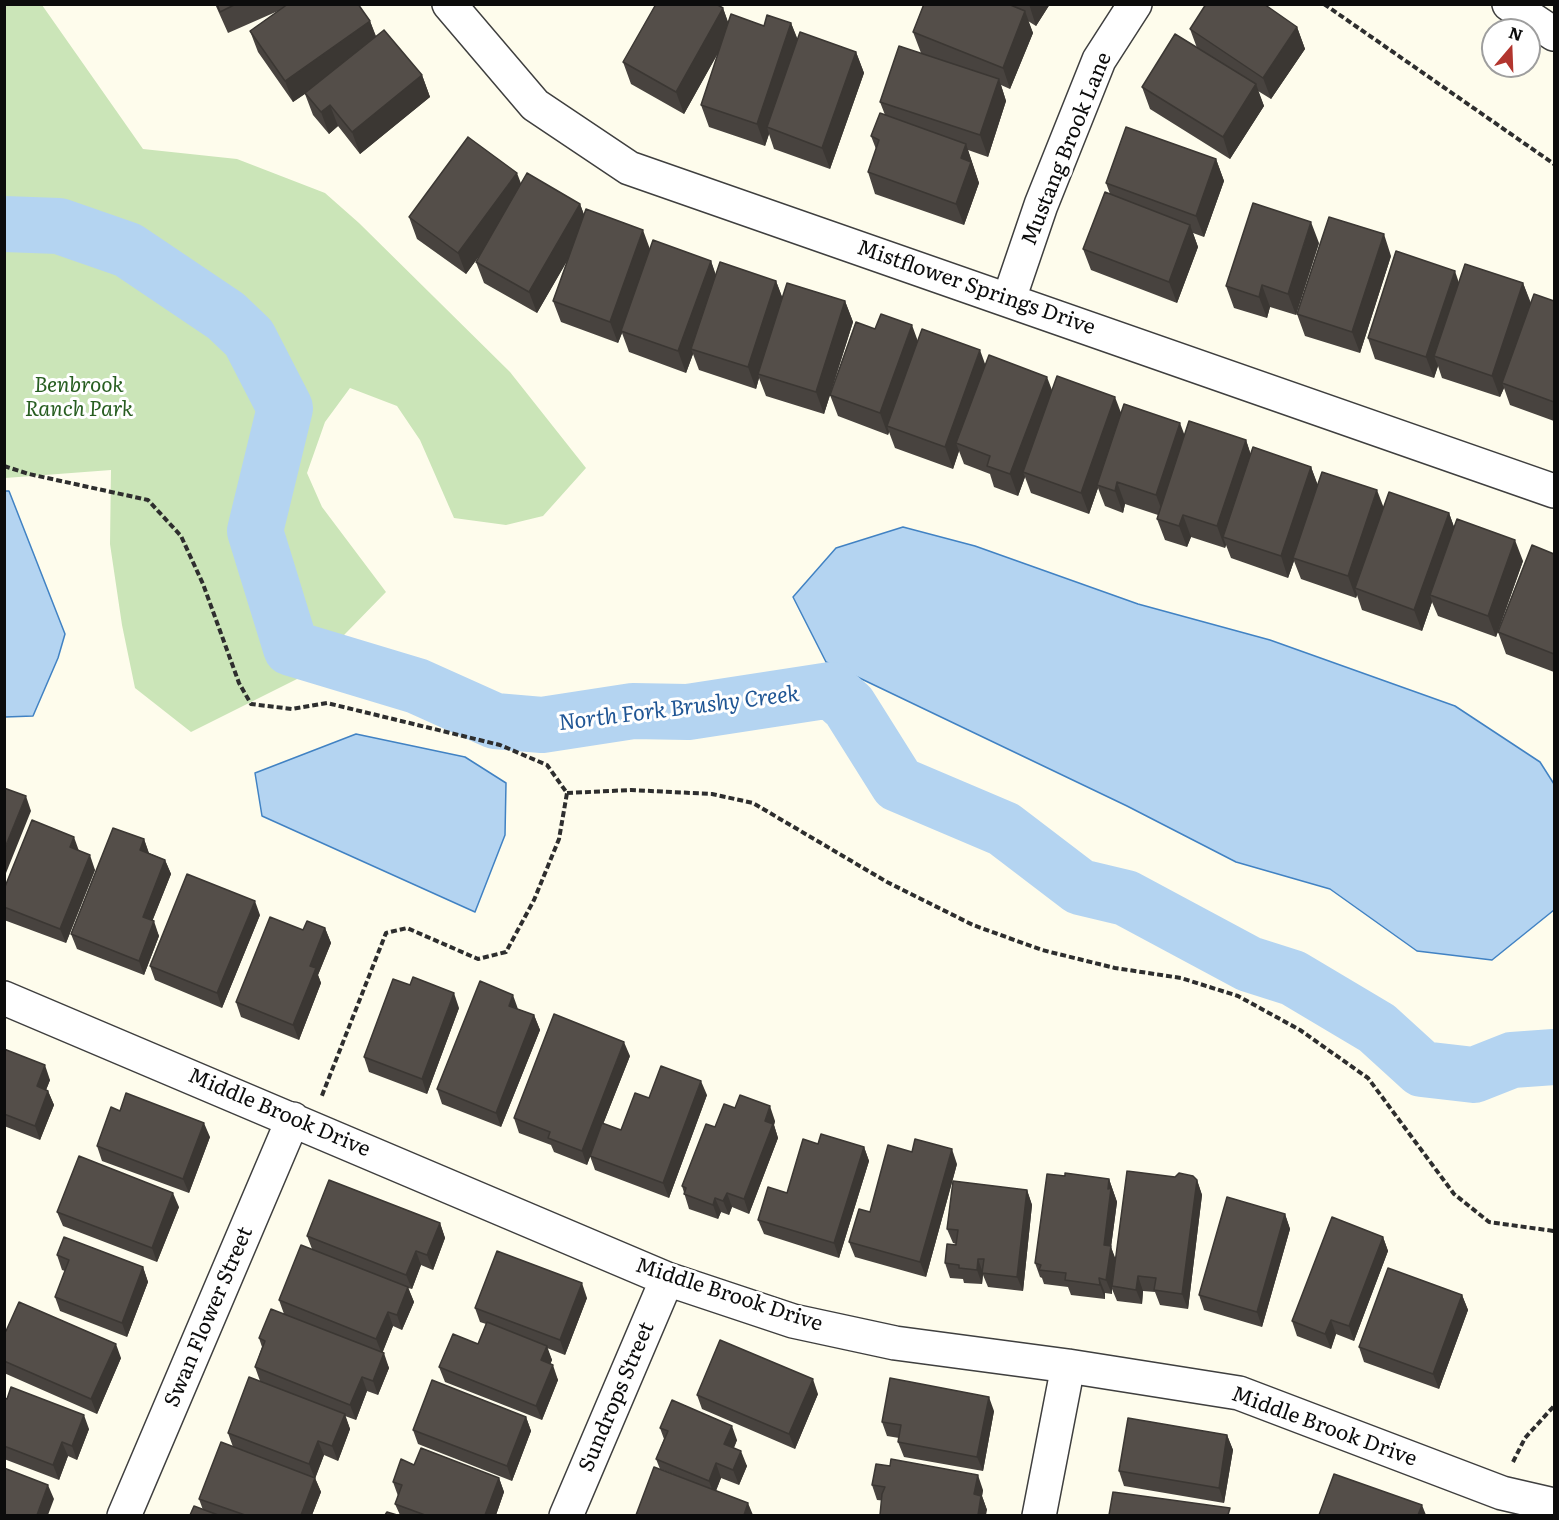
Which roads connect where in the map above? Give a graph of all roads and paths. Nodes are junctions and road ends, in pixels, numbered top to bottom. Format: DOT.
graph roads {
  1 [pos="449,4"];
  2 [pos="1135,4"];
  3 [pos="1324,4"];
  4 [pos="1509,4"];
  5 [pos="1554,34"];
  6 [pos="1554,164"];
  7 [pos="1009,299"];
  8 [pos="4,465"];
  9 [pos="1554,491"];
  10 [pos="567,793"];
  11 [pos="4,998"];
  12 [pos="320,1098"];
  13 [pos="294,1119"];
  14 [pos="1554,1231"];
  15 [pos="668,1279"];
  16 [pos="1068,1366"];
  17 [pos="1554,1407"];
  18 [pos="1514,1462"];
  19 [pos="1498,1504"];
  20 [pos="1554,1505"];
  21 [pos="124,1515"];
  22 [pos="567,1515"];
  23 [pos="1039,1515"];
  1 -- 7 [label="street, Mistflower Springs Drive"];
  2 -- 7 [label="street, Mustang Brook Lane"];
  3 -- 6 [label="path"];
  4 -- 5 [label="street"];
  7 -- 9 [label="street, Mistflower Springs Drive"];
  8 -- 10 [label="path"];
  10 -- 12 [label="path"];
  10 -- 14 [label="path"];
  11 -- 13 [label="street, Middle Brook Drive"];
  13 -- 15 [label="street, Middle Brook Drive"];
  13 -- 21 [label="street, Swan Flower Street"];
  15 -- 16 [label="street, Middle Brook Drive"];
  15 -- 22 [label="street, Sundrops Street"];
  16 -- 19 [label="street, Middle Brook Drive"];
  16 -- 23 [label="street"];
  17 -- 18 [label="path"];
  19 -- 20 [label="street, Middle Brook Drive"];
}
